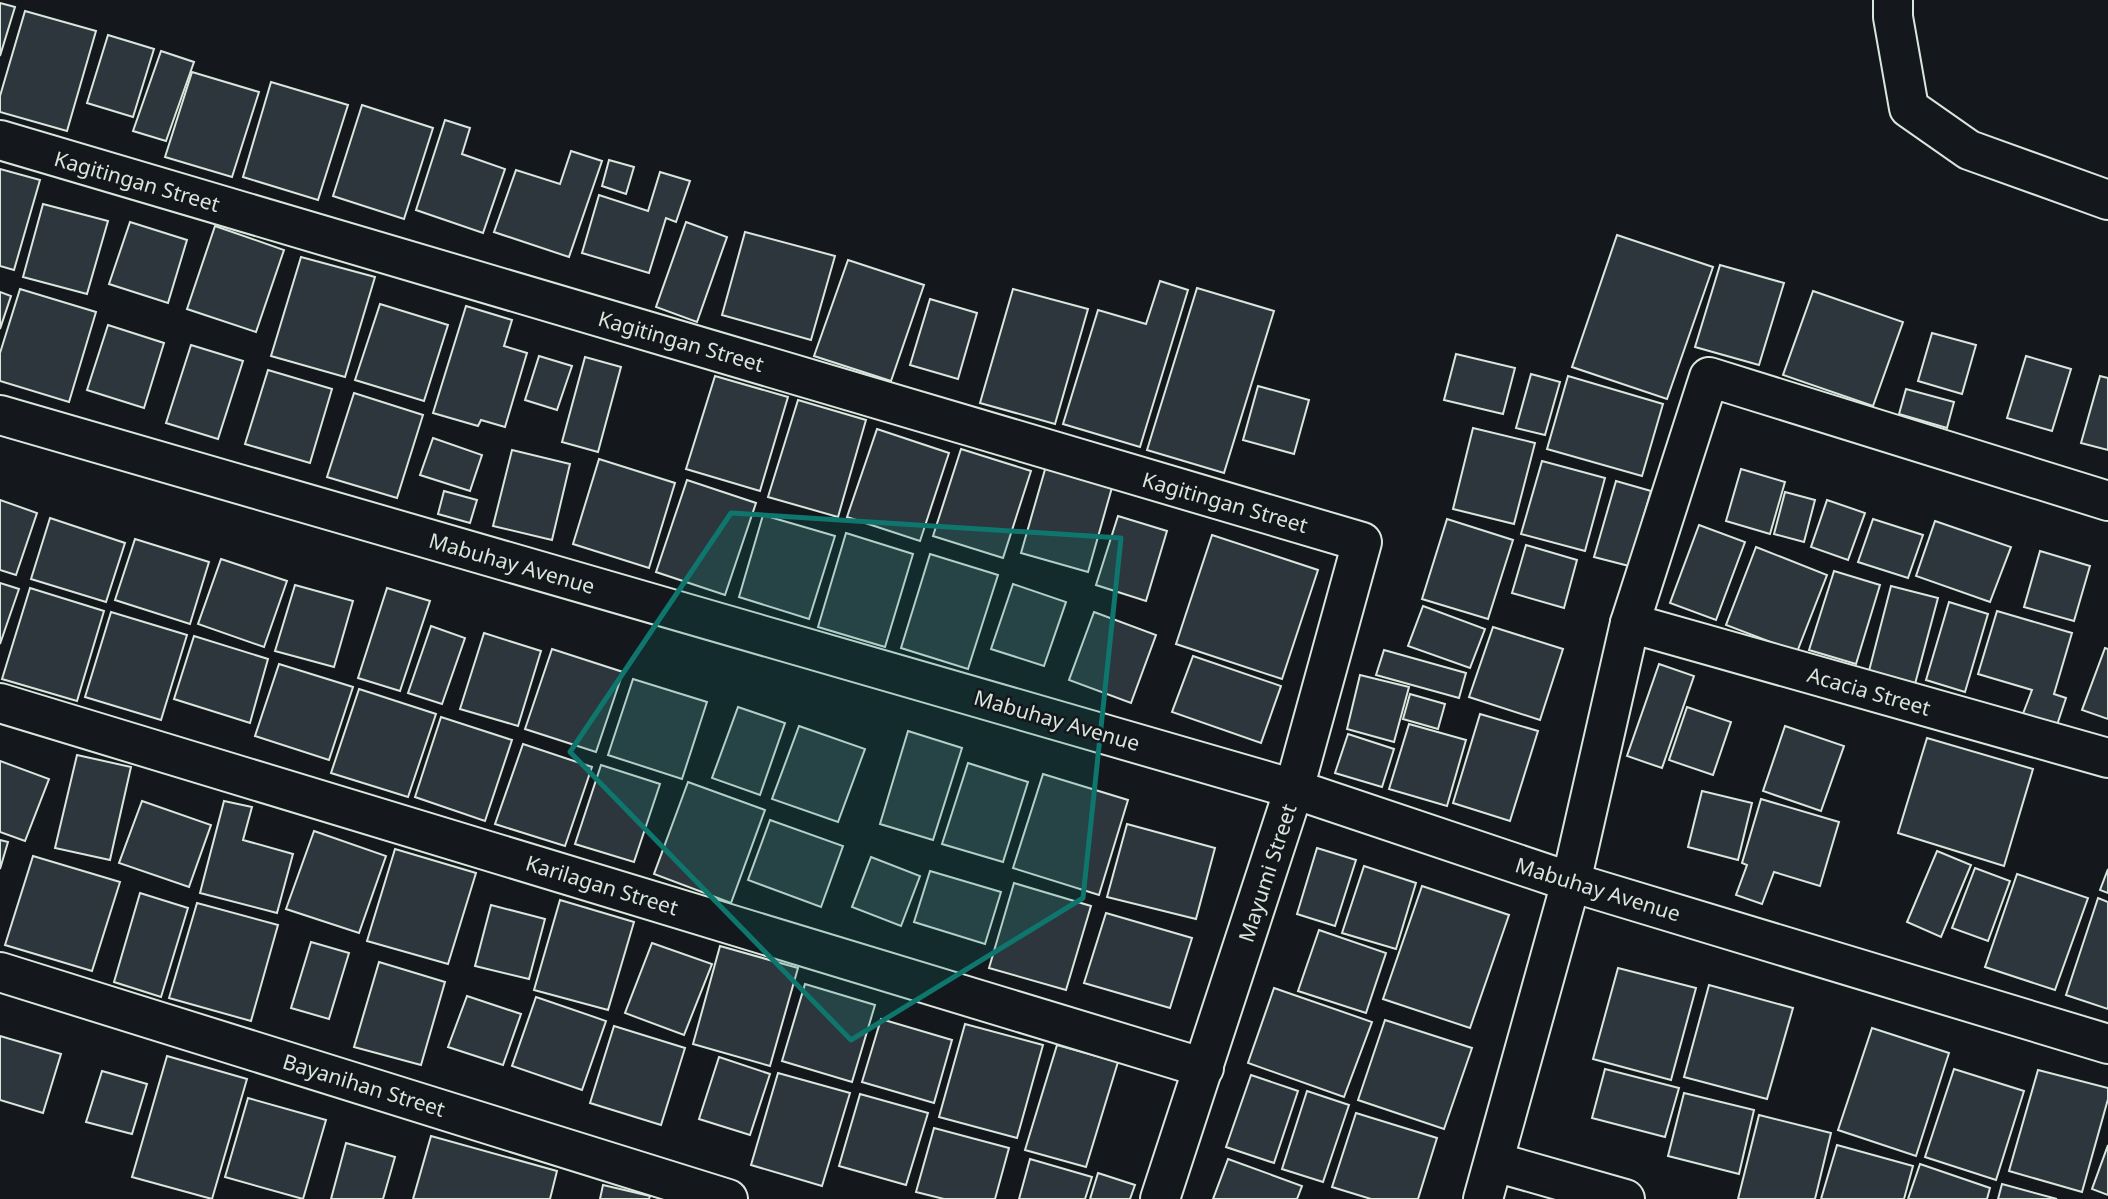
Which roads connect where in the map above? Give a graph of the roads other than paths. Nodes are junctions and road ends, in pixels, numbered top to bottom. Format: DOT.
graph roads {
  1 [pos="1893,0"];
  2 [pos="0,140"];
  3 [pos="2108,200"];
  4 [pos="0,415"];
  5 [pos="2108,501"];
  6 [pos="1362,542"];
  7 [pos="1630,623"];
  8 [pos="0,703"];
  9 [pos="2108,758"];
  10 [pos="1294,789"];
  11 [pos="1572,882"];
  12 [pos="0,972"];
  13 [pos="2108,1044"];
  14 [pos="1204,1068"];
  15 [pos="1495,1162"];
  16 [pos="728,1199"];
  17 [pos="1160,1199"];
  18 [pos="1483,1199"];
  19 [pos="1625,1199"];
  1 -- 3 [label="street"];
  2 -- 6 [label="street, Kagitingan Street"];
  4 -- 10 [label="street, Mabuhay Avenue"];
  5 -- 7 [label="street"];
  6 -- 10 [label="street, Mayumi Street"];
  7 -- 9 [label="street, Acacia Street"];
  7 -- 11 [label="street"];
  8 -- 14 [label="street, Karilagan Street"];
  10 -- 11 [label="street, Mabuhay Avenue"];
  10 -- 14 [label="street, Mayumi Street"];
  11 -- 13 [label="street, Mabuhay Avenue"];
  11 -- 15 [label="street"];
  12 -- 16 [label="street, Bayanihan Street"];
  14 -- 17 [label="street, Mayumi Street"];
  15 -- 18 [label="street"];
  15 -- 19 [label="street"];
}
